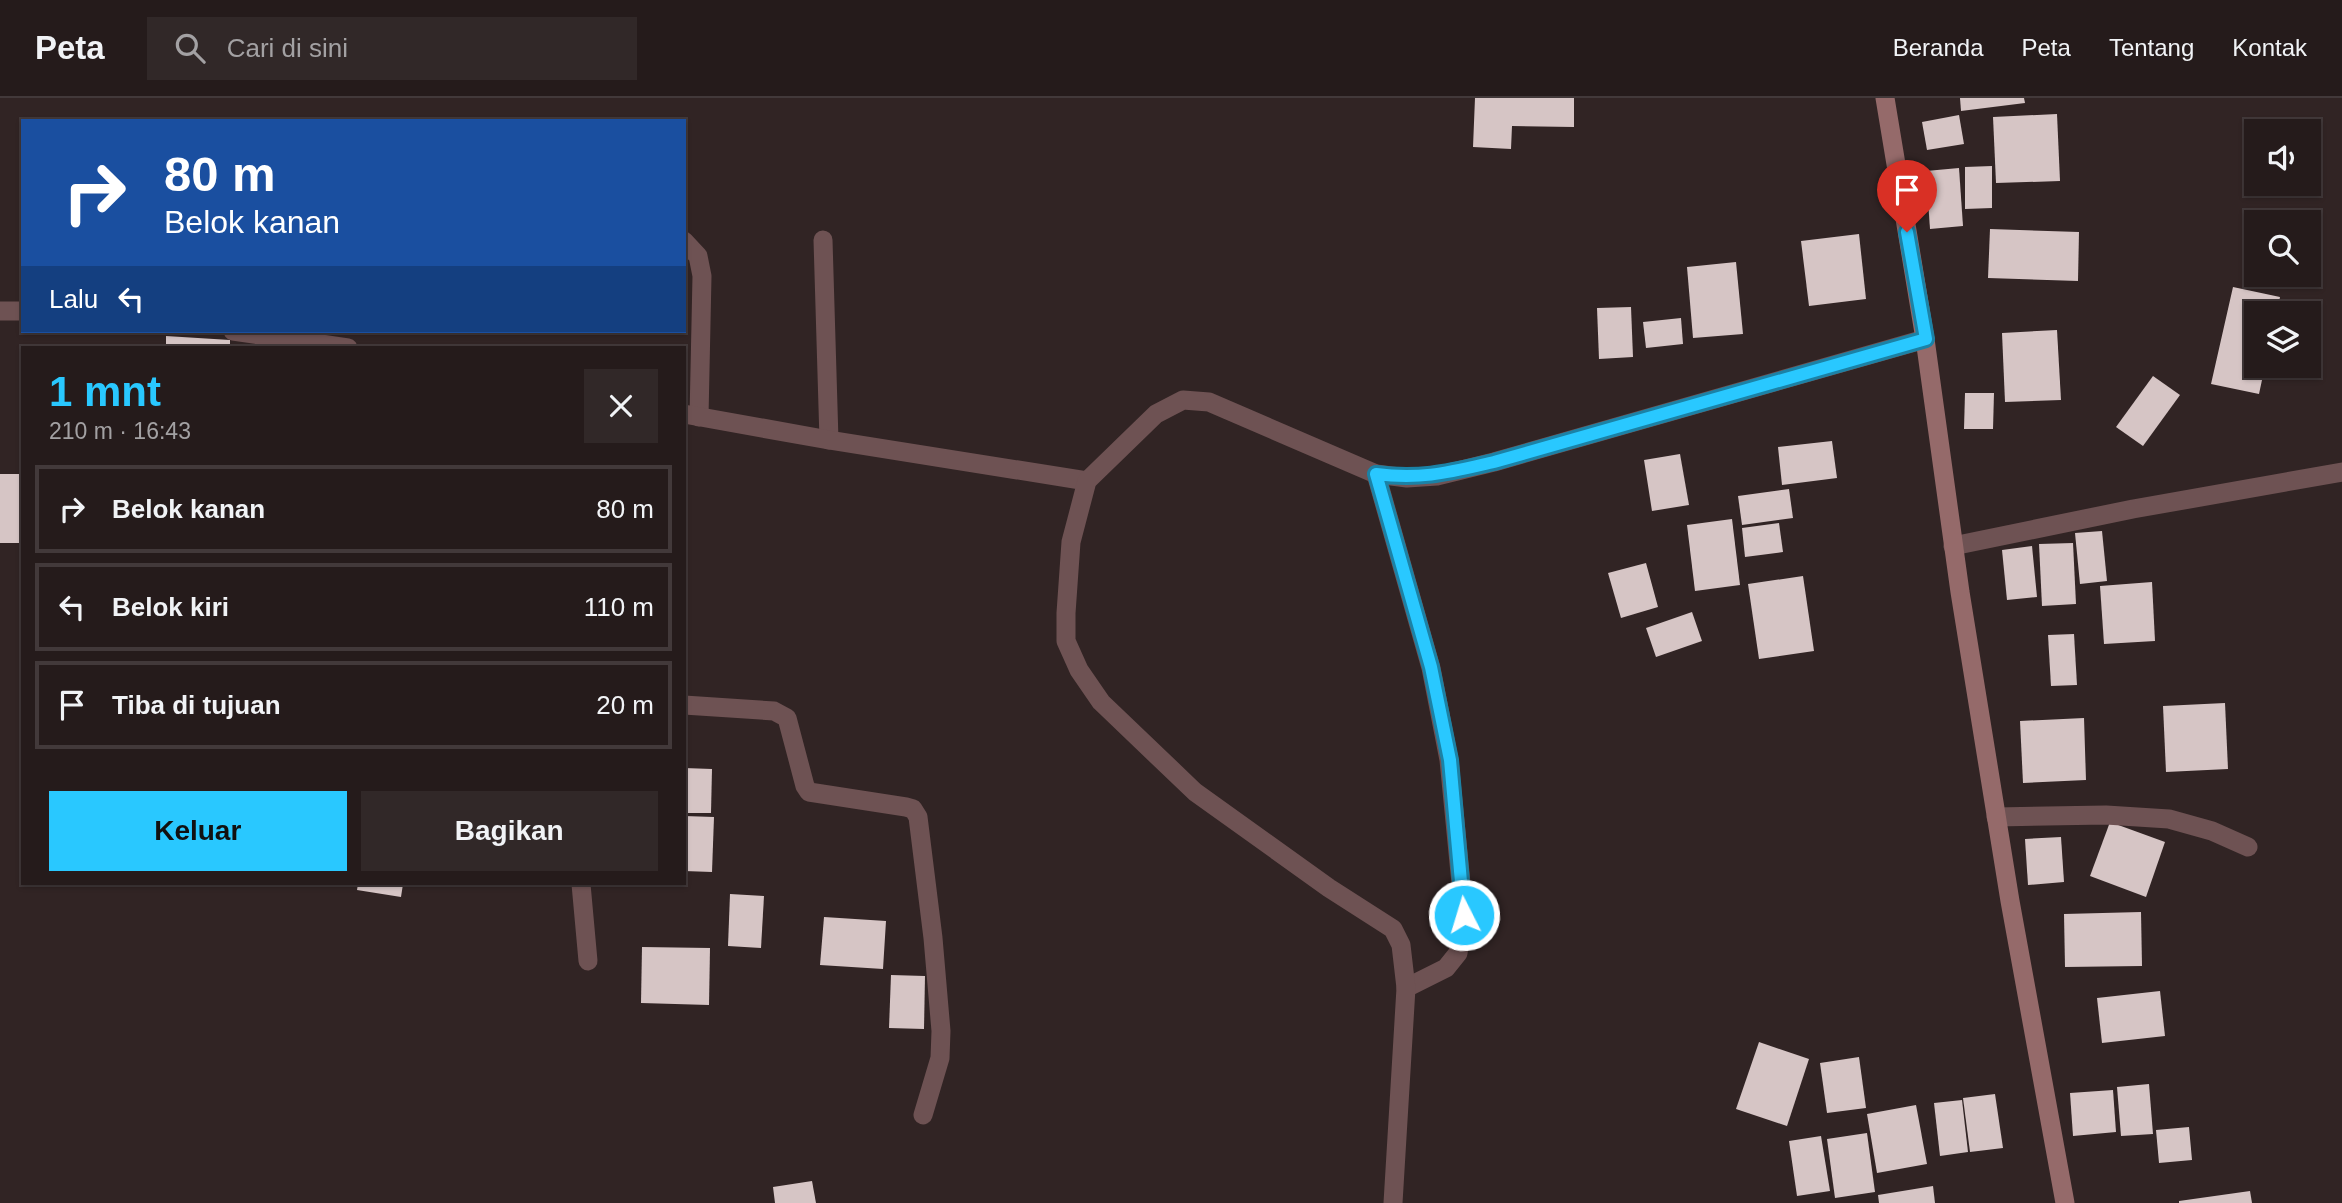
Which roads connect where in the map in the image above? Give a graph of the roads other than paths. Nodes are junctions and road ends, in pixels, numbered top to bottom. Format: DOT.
graph roads {
  1 [pos="1885,98"];
  2 [pos="823,240"];
  3 [pos="686,243"];
  4 [pos="0,311"];
  5 [pos="21,311"];
  6 [pos="247,333"];
  7 [pos="1926,339"];
  8 [pos="334,346"];
  9 [pos="692,415"];
  10 [pos="829,440"];
  11 [pos="2342,472"];
  12 [pos="1376,474"];
  13 [pos="1087,481"];
  14 [pos="1954,546"];
  15 [pos="686,705"];
  16 [pos="1996,817"];
  17 [pos="2248,847"];
  18 [pos="581,885"];
  19 [pos="588,961"];
  20 [pos="1406,988"];
  21 [pos="923,1115"];
  22 [pos="1393,1203"];
  23 [pos="2065,1203"];
  1 -- 7 [label="main road"];
  2 -- 10 [label="street"];
  3 -- 9 [label="street"];
  4 -- 5 [label="street"];
  6 -- 8 [label="street"];
  7 -- 12 [label="street"];
  7 -- 14 [label="main road"];
  9 -- 10 [label="street"];
  10 -- 13 [label="street"];
  11 -- 14 [label="street"];
  12 -- 13 [label="street"];
  12 -- 20 [label="street"];
  13 -- 20 [label="street"];
  14 -- 16 [label="main road"];
  15 -- 21 [label="street"];
  16 -- 17 [label="street"];
  16 -- 23 [label="main road"];
  18 -- 19 [label="street"];
  20 -- 22 [label="street"];
}
